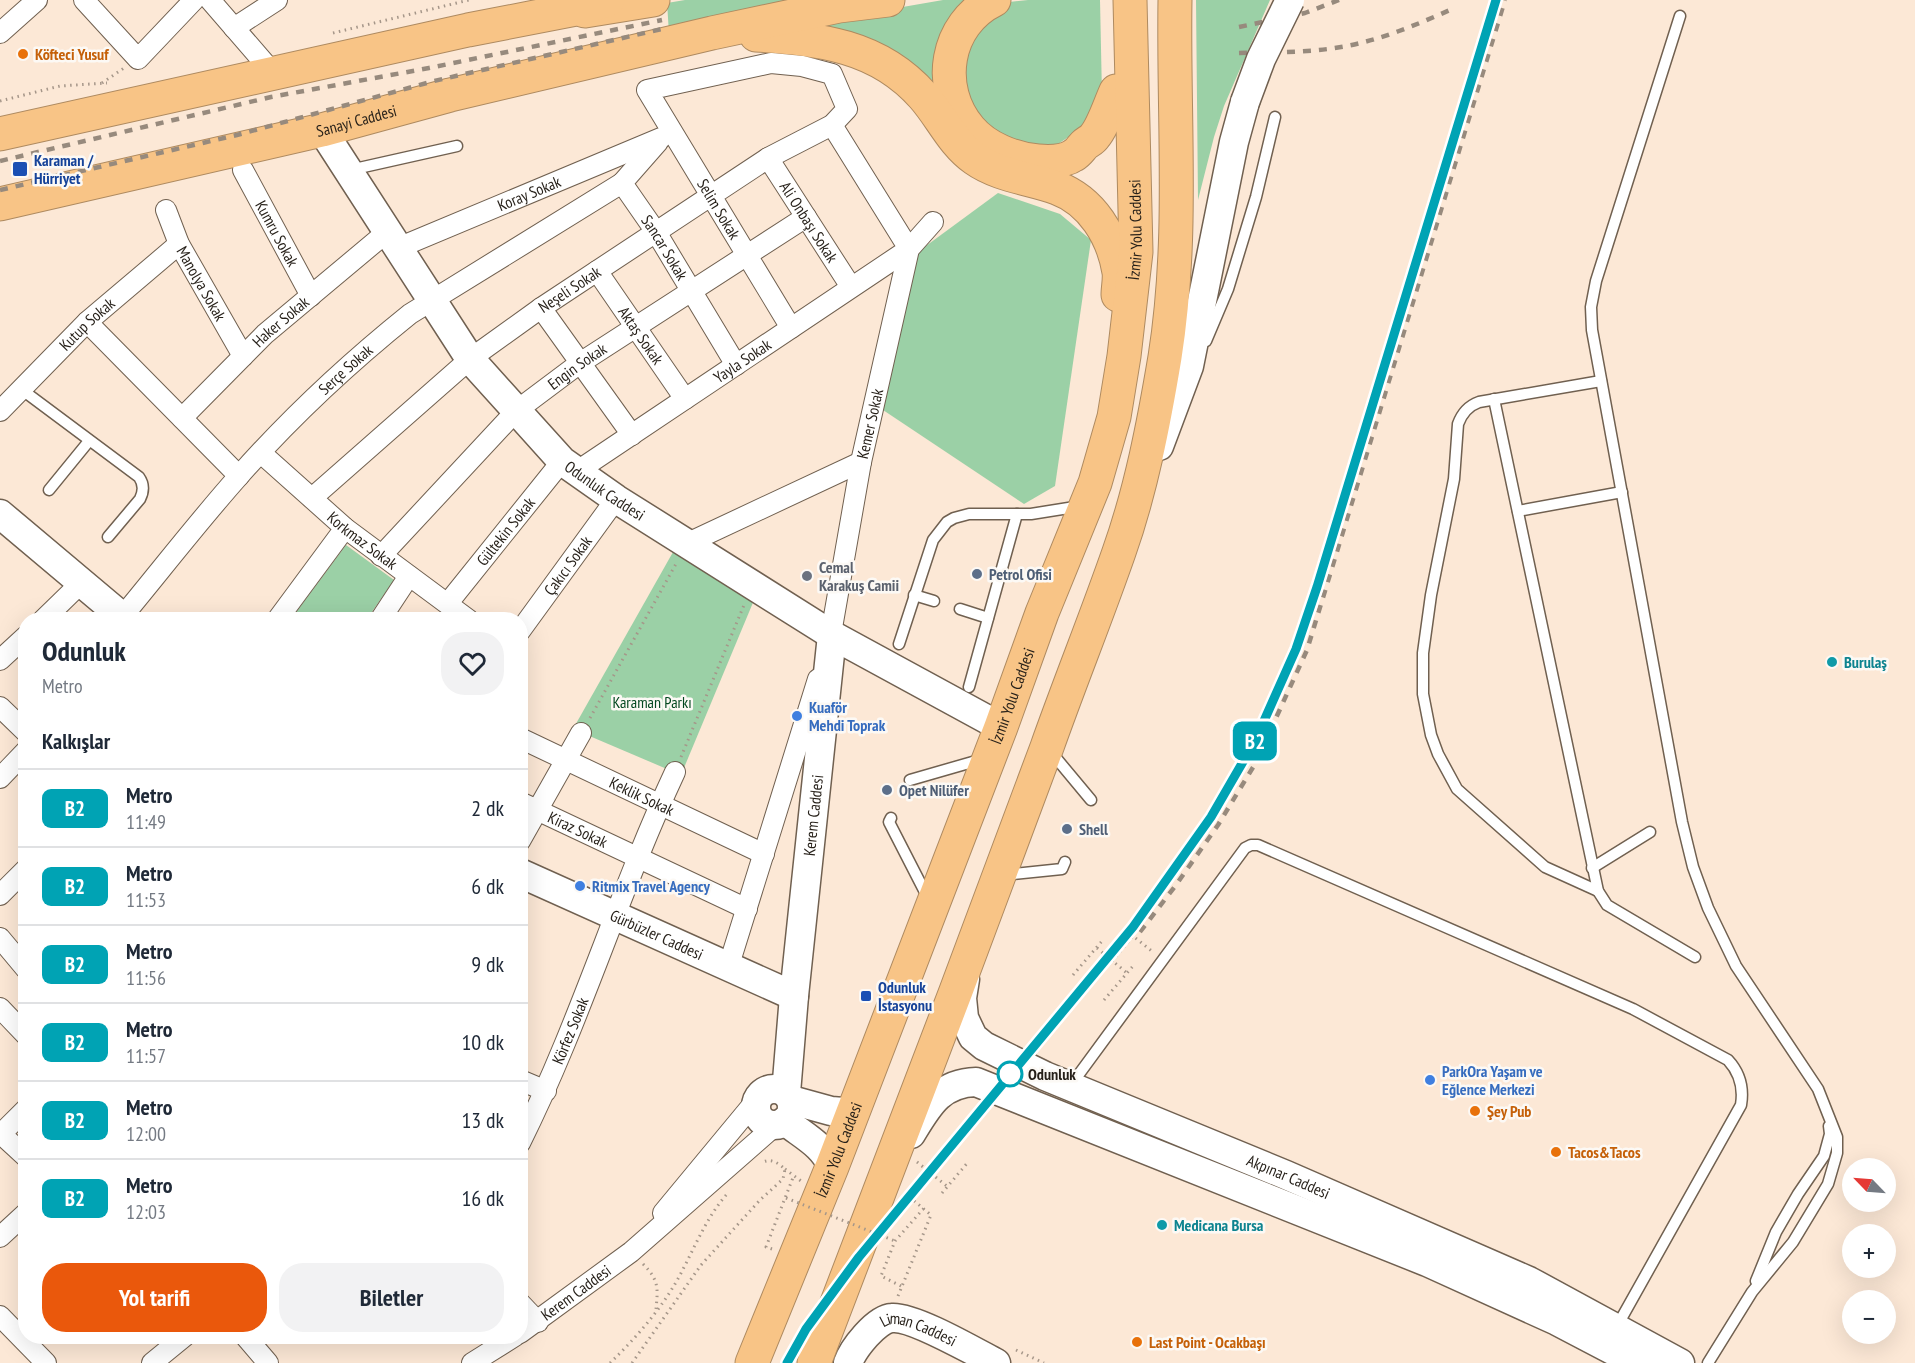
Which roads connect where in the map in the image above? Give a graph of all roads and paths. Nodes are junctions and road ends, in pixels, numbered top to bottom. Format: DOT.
graph roads {
  1 [pos="84,0"];
  2 [pos="194,0"];
  3 [pos="210,0"];
  4 [pos="277,0"];
  5 [pos="608,0"];
  6 [pos="653,0"];
  7 [pos="888,0"];
  8 [pos="994,0"];
  9 [pos="1117,0"];
  10 [pos="1130,0"];
  11 [pos="1175,0"];
  12 [pos="1290,0"];
  13 [pos="27,3"];
  14 [pos="1680,16"];
  15 [pos="234,28"];
  16 [pos="468,30"];
  17 [pos="0,33"];
  18 [pos="712,33"];
  19 [pos="138,59"];
  20 [pos="274,74"];
  21 [pos="92,90"];
  22 [pos="1116,92"];
  23 [pos="847,109"];
  24 [pos="1275,117"];
  25 [pos="832,125"];
  26 [pos="322,130"];
  27 [pos="0,134"];
  28 [pos="457,146"];
  29 [pos="768,158"];
  30 [pos="243,170"];
  31 [pos="347,171"];
  32 [pos="622,183"];
  33 [pos="711,196"];
  34 [pos="0,204"];
  35 [pos="166,210"];
  36 [pos="806,217"];
  37 [pos="933,222"];
  38 [pos="656,232"];
  39 [pos="392,240"];
  40 [pos="179,244"];
  41 [pos="909,249"];
  42 [pos="746,255"];
  43 [pos="597,271"];
  44 [pos="1119,274"];
  45 [pos="851,287"];
  46 [pos="692,292"];
  47 [pos="310,296"];
  48 [pos="431,300"];
  49 [pos="542,308"];
  50 [pos="87,322"];
  51 [pos="636,327"];
  52 [pos="791,328"];
  53 [pos="243,356"];
  54 [pos="470,359"];
  55 [pos="580,363"];
  56 [pos="736,365"];
  57 [pos="1189,366"];
  58 [pos="1601,381"];
  59 [pos="21,389"];
  60 [pos="685,399"];
  61 [pos="1494,399"];
  62 [pos="0,411"];
  63 [pos="516,411"];
  64 [pos="182,418"];
  65 [pos="632,435"];
  66 [pos="89,441"];
  67 [pos="261,453"];
  68 [pos="1104,454"];
  69 [pos="861,462"];
  70 [pos="569,466"];
  71 [pos="239,476"];
  72 [pos="49,490"];
  73 [pos="1622,492"];
  74 [pos="312,498"];
  75 [pos="616,499"];
  76 [pos="1086,505"];
  77 [pos="1518,511"];
  78 [pos="1017,514"];
  79 [pos="4,526"];
  80 [pos="345,528"];
  81 [pos="108,537"];
  82 [pos="688,543"];
  83 [pos="1120,549"];
  84 [pos="381,556"];
  85 [pos="409,576"];
  86 [pos="81,583"];
  87 [pos="753,584"];
  88 [pos="914,595"];
  89 [pos="934,601"];
  90 [pos="447,603"];
  91 [pos="960,609"];
  92 [pos="51,612"];
  93 [pos="117,612"];
  94 [pos="129,612"];
  95 [pos="283,612"];
  96 [pos="385,612"];
  97 [pos="459,612"];
  98 [pos="988,618"];
  99 [pos="528,620"];
  100 [pos="832,635"];
  101 [pos="18,643"];
  102 [pos="898,644"];
  103 [pos="0,660"];
  104 [pos="969,687"];
  105 [pos="0,707"];
  106 [pos="18,724"];
  107 [pos="581,733"];
  108 [pos="528,742"];
  109 [pos="995,742"];
  110 [pos="1047,747"];
  111 [pos="18,759"];
  112 [pos="566,760"];
  113 [pos="675,772"];
  114 [pos="0,778"];
  115 [pos="910,780"];
  116 [pos="1091,800"];
  117 [pos="660,804"];
  118 [pos="529,807"];
  119 [pos="891,818"];
  120 [pos="1650,832"];
  121 [pos="764,854"];
  122 [pos="637,858"];
  123 [pos="1065,862"];
  124 [pos="1592,868"];
  125 [pos="1000,876"];
  126 [pos="18,877"];
  127 [pos="528,877"];
  128 [pos="1598,891"];
  129 [pos="0,895"];
  130 [pos="932,906"];
  131 [pos="747,909"];
  132 [pos="615,917"];
  133 [pos="1133,936"];
  134 [pos="0,938"];
  135 [pos="1102,941"];
  136 [pos="1097,948"];
  137 [pos="969,952"];
  138 [pos="1695,957"];
  139 [pos="18,959"];
  140 [pos="1112,961"];
  141 [pos="1132,966"];
  142 [pos="728,968"];
  143 [pos="1127,973"];
  144 [pos="1073,975"];
  145 [pos="794,996"];
  146 [pos="1104,1000"];
  147 [pos="0,1008"];
  148 [pos="18,1027"];
  149 [pos="528,1083"];
  150 [pos="546,1091"];
  151 [pos="1064,1100"];
  152 [pos="777,1104"];
  153 [pos="855,1106"];
  154 [pos="1827,1111"];
  155 [pos="18,1117"];
  156 [pos="528,1127"];
  157 [pos="1,1133"];
  158 [pos="18,1150"];
  159 [pos="969,1161"];
  160 [pos="917,1162"];
  161 [pos="758,1164"];
  162 [pos="832,1167"];
  163 [pos="932,1174"];
  164 [pos="794,1175"];
  165 [pos="886,1177"];
  166 [pos="948,1186"];
  167 [pos="729,1192"];
  168 [pos="942,1193"];
  169 [pos="786,1198"];
  170 [pos="911,1198"];
  171 [pos="924,1209"];
  172 [pos="18,1220"];
  173 [pos="1,1235"];
  174 [pos="769,1239"];
  175 [pos="895,1241"];
  176 [pos="631,1252"];
  177 [pos="901,1286"];
  178 [pos="1752,1292"];
  179 [pos="897,1296"];
  180 [pos="528,1311"];
  181 [pos="656,1311"];
  182 [pos="0,1316"];
  183 [pos="538,1322"];
  184 [pos="528,1328"];
  185 [pos="18,1334"];
  186 [pos="1612,1338"];
  187 [pos="27,1344"];
  188 [pos="175,1344"];
  189 [pos="252,1344"];
  190 [pos="502,1344"];
  191 [pos="751,1357"];
  192 [pos="849,1359"];
  193 [pos="46,1363"];
  194 [pos="152,1363"];
  195 [pos="268,1363"];
  196 [pos="472,1363"];
  197 [pos="610,1363"];
  198 [pos="632,1363"];
  199 [pos="814,1363"];
  200 [pos="996,1363"];
  201 [pos="1636,1363"];
  202 [pos="1680,1363"];
  203 [pos="1708,1363"];
  1 -- 19 [label="street"];
  2 -- 19 [label="street"];
  3 -- 15 [label="street"];
  4 -- 15 [label="street"];
  5 -- 16 [label="highway"];
  6 -- 16 [label="highway"];
  7 -- 18 [label="highway, Sanayi Caddesi"];
  8 -- 22 [label="highway"];
  9 -- 22 [label="highway"];
  10 -- 68 [label="highway, İzmir Yolu Caddesi"];
  11 -- 83 [label="highway"];
  12 -- 57 [label="street, bridge"];
  13 -- 17 [label="street"];
  14 -- 58 [label="lane"];
  15 -- 20 [label="street"];
  16 -- 20 [label="highway"];
  18 -- 26 [label="highway, Sanayi Caddesi"];
  18 -- 44 [label="highway"];
  19 -- 21 [label="path"];
  20 -- 27 [label="highway"];
  22 -- 44 [label="highway"];
  23 -- 25 [label="street, Neşeli Sokak"];
  23 -- 33 [label="street, Selim Sokak"];
  24 -- 57 [label="lane"];
  25 -- 29 [label="street, Neşeli Sokak"];
  25 -- 41 [label="street"];
  26 -- 31 [label="street, Odunluk Caddesi"];
  26 -- 34 [label="highway, Sanayi Caddesi"];
  28 -- 31 [label="lane"];
  29 -- 33 [label="street, Neşeli Sokak"];
  29 -- 36 [label="street, Ali Onbaşı Sokak"];
  30 -- 47 [label="street, Kumru Sokak"];
  31 -- 39 [label="street, Odunluk Caddesi"];
  32 -- 38 [label="street, Sancar Sokak"];
  32 -- 39 [label="street, Koray Sokak"];
  32 -- 48 [label="street, Serçe Sokak"];
  33 -- 38 [label="street, Neşeli Sokak"];
  33 -- 42 [label="street, Selim Sokak"];
  35 -- 40 [label="street, Manolya Sokak"];
  36 -- 42 [label="street, Engin Sokak"];
  36 -- 45 [label="street, Ali Onbaşı Sokak"];
  37 -- 41 [label="street, Kemer Sokak"];
  38 -- 43 [label="street, Neşeli Sokak"];
  38 -- 46 [label="street, Sancar Sokak"];
  39 -- 47 [label="street, Haker Sokak"];
  39 -- 48 [label="street, Odunluk Caddesi"];
  40 -- 50 [label="street, Kutup Sokak"];
  40 -- 53 [label="street, Manolya Sokak"];
  41 -- 45 [label="street, Yayla Sokak"];
  41 -- 69 [label="street, Kemer Sokak"];
  42 -- 46 [label="street, Engin Sokak"];
  42 -- 52 [label="street, Selim Sokak"];
  43 -- 49 [label="street, Neşeli Sokak"];
  43 -- 51 [label="street, Aktaş Sokak"];
  44 -- 68 [label="highway"];
  45 -- 52 [label="street, Yayla Sokak"];
  46 -- 51 [label="street, Engin Sokak"];
  46 -- 56 [label="street, Sancar Sokak"];
  47 -- 53 [label="street, Haker Sokak"];
  48 -- 54 [label="street, Odunluk Caddesi"];
  48 -- 67 [label="street, Serçe Sokak"];
  49 -- 54 [label="street, Neşeli Sokak"];
  49 -- 55 [label="street"];
  50 -- 59 [label="street, Kutup Sokak"];
  50 -- 64 [label="street"];
  51 -- 55 [label="street, Engin Sokak"];
  51 -- 60 [label="street, Aktaş Sokak"];
  52 -- 56 [label="street, Yayla Sokak"];
  53 -- 64 [label="street, Haker Sokak"];
  54 -- 63 [label="street, Odunluk Caddesi"];
  54 -- 74 [label="street, Neşeli Sokak"];
  55 -- 63 [label="street, Engin Sokak"];
  55 -- 65 [label="street"];
  56 -- 60 [label="street, Yayla Sokak"];
  57 -- 83 [label="street"];
  58 -- 61 [label="lane"];
  58 -- 73 [label="lane"];
  59 -- 62 [label="street, Kutup Sokak"];
  59 -- 66 [label="lane"];
  60 -- 65 [label="street, Yayla Sokak"];
  61 -- 77 [label="lane"];
  61 -- 128 [label="lane"];
  63 -- 70 [label="street, Odunluk Caddesi"];
  63 -- 84 [label="street, Engin Sokak"];
  64 -- 71 [label="street"];
  65 -- 70 [label="street, Yayla Sokak"];
  66 -- 72 [label="lane"];
  66 -- 81 [label="lane"];
  67 -- 71 [label="street, Serçe Sokak"];
  67 -- 74 [label="street, Korkmaz Sokak"];
  68 -- 76 [label="highway, İzmir Yolu Caddesi"];
  69 -- 82 [label="street"];
  69 -- 100 [label="street, Kemer Sokak"];
  70 -- 75 [label="street, Odunluk Caddesi"];
  70 -- 90 [label="street, Gültekin Sokak"];
  71 -- 94 [label="street, Serçe Sokak"];
  73 -- 77 [label="lane"];
  73 -- 154 [label="lane"];
  74 -- 80 [label="street, Korkmaz Sokak"];
  75 -- 82 [label="street, Odunluk Caddesi"];
  75 -- 99 [label="street, Çakıcı Sokak"];
  76 -- 78 [label="lane"];
  76 -- 109 [label="highway, İzmir Yolu Caddesi"];
  77 -- 124 [label="lane"];
  78 -- 88 [label="lane"];
  78 -- 98 [label="lane"];
  79 -- 86 [label="street"];
  80 -- 84 [label="street, Korkmaz Sokak"];
  80 -- 95 [label="street"];
  82 -- 87 [label="street, Odunluk Caddesi"];
  82 -- 107 [label="path"];
  83 -- 110 [label="highway"];
  84 -- 85 [label="street, Korkmaz Sokak"];
  85 -- 90 [label="street, Korkmaz Sokak"];
  85 -- 96 [label="street"];
  86 -- 92 [label="street"];
  86 -- 93 [label="street"];
  87 -- 100 [label="street, Odunluk Caddesi"];
  87 -- 113 [label="path"];
  88 -- 89 [label="lane"];
  88 -- 102 [label="lane"];
  90 -- 97 [label="street, Korkmaz Sokak"];
  91 -- 98 [label="lane"];
  98 -- 104 [label="lane"];
  100 -- 109 [label="street, Odunluk Caddesi"];
  100 -- 121 [label="street, Kemer Sokak"];
  100 -- 145 [label="street, Kerem Caddesi"];
  101 -- 103 [label="street"];
  105 -- 106 [label="street"];
  107 -- 112 [label="street"];
  108 -- 112 [label="street, Keklik Sokak"];
  109 -- 115 [label="lane"];
  109 -- 130 [label="highway, İzmir Yolu Caddesi"];
  110 -- 116 [label="lane"];
  110 -- 125 [label="highway"];
  111 -- 114 [label="street"];
  112 -- 117 [label="street, Keklik Sokak"];
  112 -- 118 [label="street"];
  113 -- 117 [label="street"];
  117 -- 121 [label="street, Keklik Sokak"];
  117 -- 122 [label="street"];
  118 -- 122 [label="street, Kiraz Sokak"];
  119 -- 130 [label="lane"];
  120 -- 124 [label="lane"];
  121 -- 131 [label="street, Kemer Sokak"];
  122 -- 131 [label="street, Kiraz Sokak"];
  122 -- 132 [label="street"];
  123 -- 125 [label="lane"];
  124 -- 128 [label="lane"];
  125 -- 137 [label="highway"];
  126 -- 129 [label="street"];
  127 -- 132 [label="street, Gürbüzler Caddesi"];
  128 -- 138 [label="lane"];
  130 -- 153 [label="highway, İzmir Yolu Caddesi"];
  131 -- 142 [label="street, Kemer Sokak"];
  132 -- 142 [label="street, Gürbüzler Caddesi"];
  132 -- 150 [label="street, Körfez Sokak"];
  133 -- 140 [label="path"];
  134 -- 139 [label="street"];
  135 -- 136 [label="path"];
  136 -- 140 [label="path"];
  136 -- 144 [label="path"];
  137 -- 151 [label="street, Akpınar Caddesi"];
  137 -- 165 [label="highway"];
  140 -- 143 [label="path"];
  141 -- 143 [label="path"];
  142 -- 145 [label="street, Gürbüzler Caddesi"];
  143 -- 146 [label="path"];
  145 -- 152 [label="street, Kerem Caddesi"];
  147 -- 148 [label="street"];
  149 -- 150 [label="street"];
  150 -- 156 [label="street, Körfez Sokak"];
  151 -- 165 [label="street, Akpınar Caddesi"];
  151 -- 186 [label="street, Akpınar Caddesi"];
  151 -- 186 [label="lane"];
  152 -- 153 [label="street"];
  152 -- 162 [label="street"];
  152 -- 176 [label="street, Kerem Caddesi"];
  152 -- 176 [label="street, Kerem Caddesi"];
  153 -- 162 [label="highway, İzmir Yolu Caddesi"];
  154 -- 178 [label="lane"];
  154 -- 178 [label="lane"];
  155 -- 157 [label="street"];
  157 -- 158 [label="street"];
  159 -- 166 [label="path"];
  160 -- 163 [label="path"];
  161 -- 198 [label="path"];
  162 -- 191 [label="highway, İzmir Yolu Caddesi"];
  163 -- 166 [label="path"];
  163 -- 170 [label="path"];
  164 -- 169 [label="path"];
  165 -- 170 [label="path"];
  165 -- 199 [label="highway"];
  166 -- 168 [label="path"];
  167 -- 181 [label="path"];
  169 -- 174 [label="path"];
  169 -- 175 [label="path, bridge"];
  170 -- 171 [label="path"];
  171 -- 175 [label="path"];
  171 -- 177 [label="path"];
  172 -- 173 [label="street"];
  175 -- 177 [label="path"];
  176 -- 181 [label="path"];
  176 -- 183 [label="street, Kerem Caddesi"];
  177 -- 179 [label="path"];
  178 -- 203 [label="lane"];
  180 -- 183 [label="street"];
  181 -- 197 [label="path"];
  182 -- 185 [label="street"];
  183 -- 184 [label="street, Kerem Caddesi"];
  186 -- 201 [label="street, Akpınar Caddesi"];
  186 -- 202 [label="street, Akpınar Caddesi"];
  187 -- 193 [label="street"];
  188 -- 194 [label="street"];
  189 -- 195 [label="street"];
  190 -- 196 [label="street"];
  192 -- 200 [label="street, Liman Caddesi"];
}
